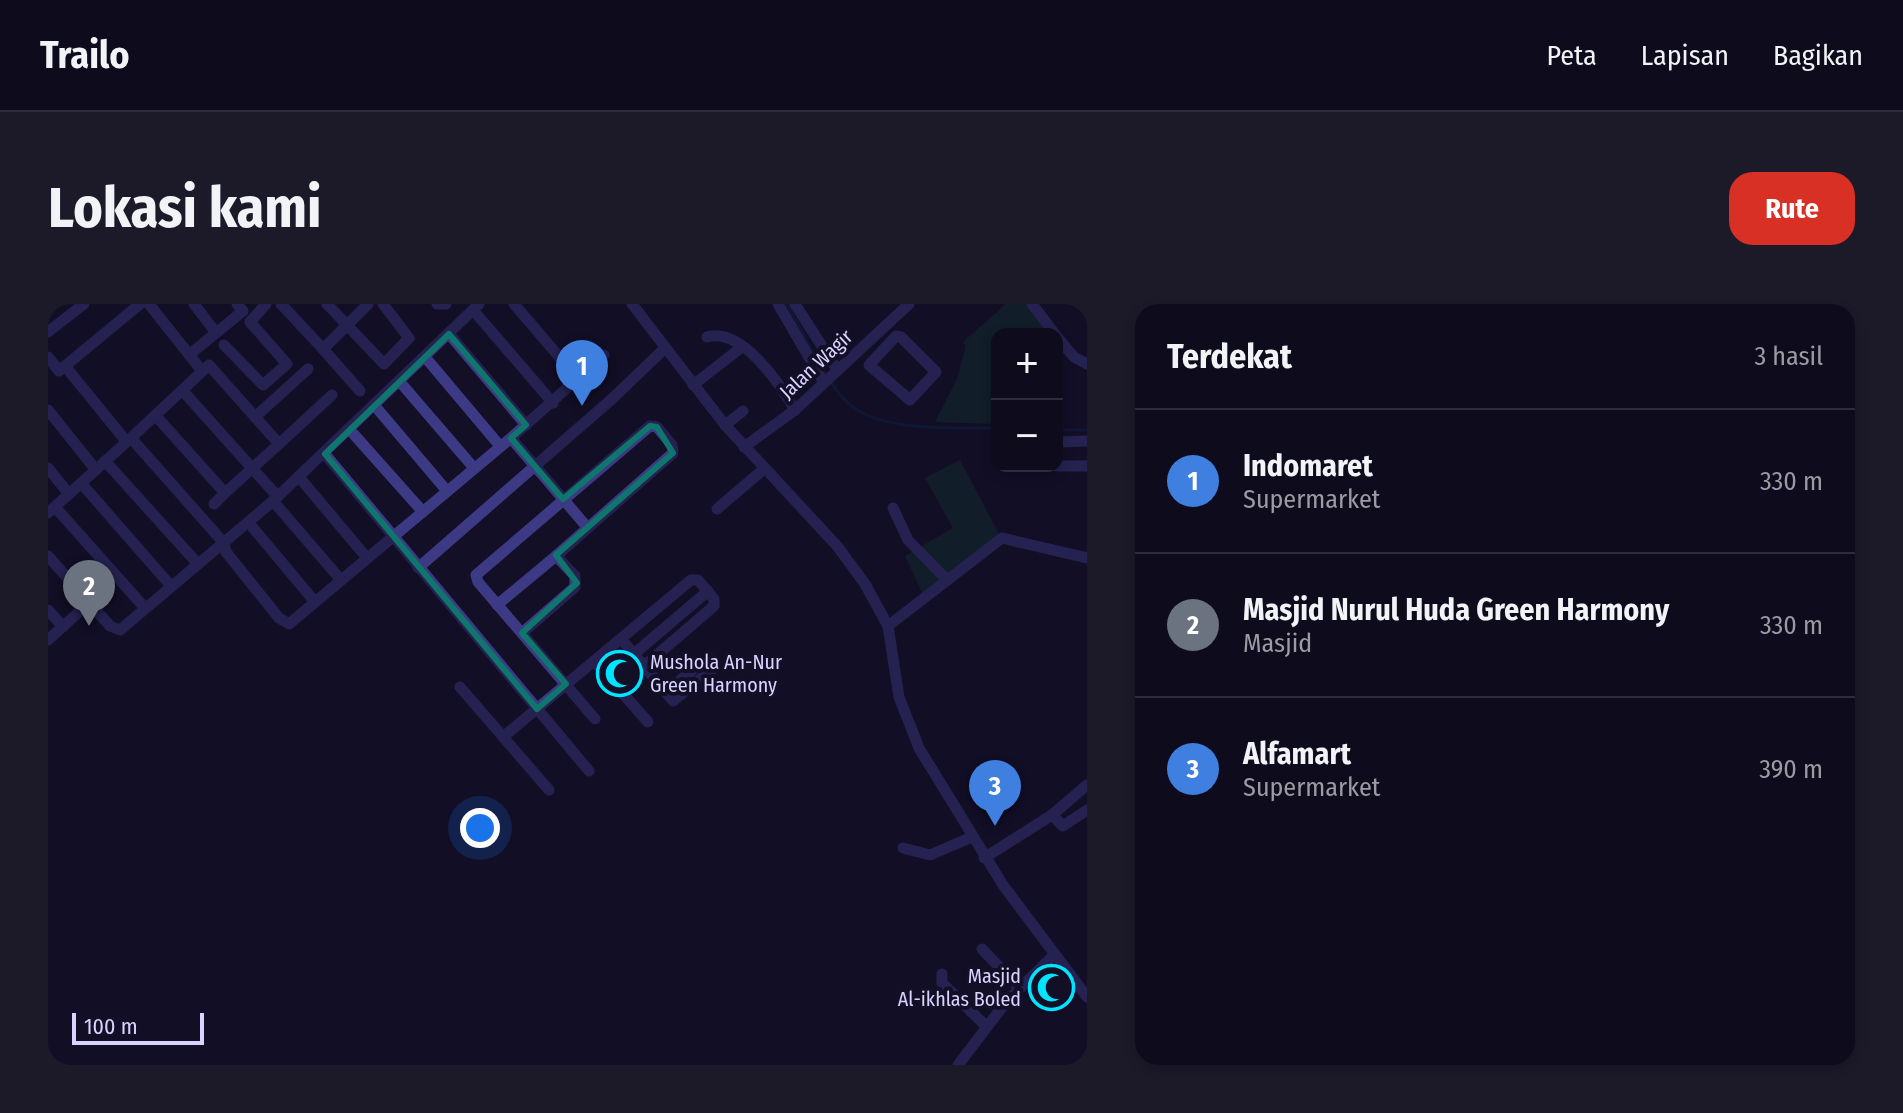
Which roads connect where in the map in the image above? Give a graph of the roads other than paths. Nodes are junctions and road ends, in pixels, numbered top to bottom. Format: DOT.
graph roads {
  1 [pos="84,304"];
  2 [pos="140,304"];
  3 [pos="149,304"];
  4 [pos="194,304"];
  5 [pos="237,304"];
  6 [pos="266,304"];
  7 [pos="281,304"];
  8 [pos="327,304"];
  9 [pos="368,304"];
  10 [pos="383,304"];
  11 [pos="437,304"];
  12 [pos="446,304"];
  13 [pos="514,304"];
  14 [pos="632,304"];
  15 [pos="778,304"];
  16 [pos="795,304"];
  17 [pos="909,304"];
  18 [pos="1032,304"];
  19 [pos="476,307"];
  20 [pos="346,325"];
  21 [pos="1051,328"];
  22 [pos="48,332"];
  23 [pos="216,333"];
  24 [pos="449,334"];
  25 [pos="707,337"];
  26 [pos="872,337"];
  27 [pos="1063,344"];
  28 [pos="224,345"];
  29 [pos="742,347"];
  30 [pos="885,347"];
  31 [pos="323,349"];
  32 [pos="664,349"];
  33 [pos="189,355"];
  34 [pos="604,355"];
  35 [pos="48,357"];
  36 [pos="425,357"];
  37 [pos="1087,364"];
  38 [pos="65,366"];
  39 [pos="308,369"];
  40 [pos="202,371"];
  41 [pos="829,375"];
  42 [pos="579,380"];
  43 [pos="400,382"];
  44 [pos="693,385"];
  45 [pos="182,390"];
  46 [pos="360,391"];
  47 [pos="332,395"];
  48 [pos="553,403"];
  49 [pos="375,406"];
  50 [pos="48,410"];
  51 [pos="795,410"];
  52 [pos="743,411"];
  53 [pos="155,415"];
  54 [pos="255,417"];
  55 [pos="526,425"];
  56 [pos="725,425"];
  57 [pos="350,430"];
  58 [pos="511,438"];
  59 [pos="129,440"];
  60 [pos="1087,441"];
  61 [pos="1063,442"];
  62 [pos="279,444"];
  63 [pos="500,446"];
  64 [pos="744,447"];
  65 [pos="325,454"];
  66 [pos="100,465"];
  67 [pos="1063,466"];
  68 [pos="1087,466"];
  69 [pos="48,468"];
  70 [pos="252,468"];
  71 [pos="474,468"];
  72 [pos="534,468"];
  73 [pos="764,469"];
  74 [pos="299,477"];
  75 [pos="81,483"];
  76 [pos="447,491"];
  77 [pos="225,493"];
  78 [pos="69,494"];
  79 [pos="275,499"];
  80 [pos="563,499"];
  81 [pos="214,504"];
  82 [pos="893,508"];
  83 [pos="717,509"];
  84 [pos="51,510"];
  85 [pos="423,512"];
  86 [pos="249,523"];
  87 [pos="587,527"];
  88 [pos="393,535"];
  89 [pos="224,543"];
  90 [pos="48,556"];
  91 [pos="556,556"];
  92 [pos="367,558"];
  93 [pos="1087,558"];
  94 [pos="198,564"];
  95 [pos="418,568"];
  96 [pos="341,580"];
  97 [pos="947,580"];
  98 [pos="171,586"];
  99 [pos="708,591"];
  100 [pos="90,602"];
  101 [pos="315,602"];
  102 [pos="497,605"];
  103 [pos="145,608"];
  104 [pos="48,610"];
  105 [pos="888,626"];
  106 [pos="63,627"];
  107 [pos="522,633"];
  108 [pos="621,639"];
  109 [pos="48,640"];
  110 [pos="634,654"];
  111 [pos="594,661"];
  112 [pos="644,666"];
  113 [pos="566,684"];
  114 [pos="460,687"];
  115 [pos="666,692"];
  116 [pos="537,709"];
  117 [pos="595,719"];
  118 [pos="648,722"];
  119 [pos="503,737"];
  120 [pos="589,771"];
  121 [pos="1087,785"];
  122 [pos="549,790"];
  123 [pos="1087,810"];
  124 [pos="1052,815"];
  125 [pos="972,837"];
  126 [pos="903,848"];
  127 [pos="984,858"];
  128 [pos="982,949"];
  129 [pos="1054,955"];
  130 [pos="942,974"];
  131 [pos="1019,988"];
  132 [pos="1086,993"];
  133 [pos="987,1027"];
  134 [pos="958,1065"];
  1 -- 22 [label="street"];
  2 -- 38 [label="street"];
  3 -- 33 [label="street"];
  4 -- 23 [label="street"];
  5 -- 23 [label="street"];
  6 -- 28 [label="street"];
  7 -- 31 [label="street"];
  8 -- 20 [label="street"];
  9 -- 20 [label="street"];
  10 -- 20 [label="street"];
  11 -- 12 [label="street"];
  13 -- 42 [label="street"];
  14 -- 32 [label="street"];
  15 -- 41 [label="street"];
  16 -- 41 [label="street"];
  17 -- 26 [label="street, Jalan Wagir"];
  18 -- 21 [label="street"];
  19 -- 24 [label="street"];
  19 -- 48 [label="street"];
  20 -- 31 [label="street"];
  23 -- 33 [label="street"];
  24 -- 36 [label="street"];
  24 -- 55 [label="street"];
  25 -- 29 [label="street"];
  26 -- 30 [label="street"];
  26 -- 41 [label="street, Jalan Wagir"];
  27 -- 37 [label="street"];
  29 -- 44 [label="street"];
  29 -- 51 [label="street"];
  30 -- 30 [label="street"];
  31 -- 46 [label="street"];
  32 -- 44 [label="street"];
  32 -- 72 [label="street"];
  33 -- 40 [label="street"];
  34 -- 42 [label="street"];
  35 -- 38 [label="street"];
  36 -- 43 [label="street"];
  36 -- 63 [label="street"];
  38 -- 59 [label="street"];
  39 -- 54 [label="street"];
  40 -- 45 [label="street"];
  40 -- 54 [label="street"];
  41 -- 51 [label="street, Jalan Wagir"];
  42 -- 48 [label="street"];
  43 -- 49 [label="street"];
  43 -- 71 [label="street"];
  44 -- 56 [label="street"];
  45 -- 53 [label="street"];
  45 -- 70 [label="street"];
  47 -- 62 [label="street"];
  48 -- 55 [label="street"];
  49 -- 57 [label="street"];
  49 -- 76 [label="street"];
  50 -- 66 [label="street"];
  51 -- 64 [label="street, Jalan Wagir"];
  52 -- 56 [label="street"];
  53 -- 59 [label="street"];
  53 -- 77 [label="street"];
  54 -- 62 [label="street"];
  55 -- 58 [label="street"];
  56 -- 64 [label="street"];
  57 -- 65 [label="street"];
  57 -- 85 [label="street"];
  58 -- 63 [label="street"];
  58 -- 72 [label="street"];
  59 -- 66 [label="street"];
  59 -- 89 [label="street"];
  60 -- 61 [label="street"];
  62 -- 70 [label="street"];
  63 -- 71 [label="street"];
  64 -- 73 [label="street"];
  65 -- 74 [label="street"];
  65 -- 88 [label="street"];
  66 -- 75 [label="street"];
  66 -- 94 [label="street"];
  67 -- 68 [label="street"];
  69 -- 78 [label="street"];
  70 -- 77 [label="street"];
  70 -- 79 [label="street"];
  71 -- 76 [label="street"];
  72 -- 80 [label="street"];
  72 -- 95 [label="street"];
  73 -- 83 [label="street"];
  73 -- 105 [label="street"];
  74 -- 79 [label="street"];
  74 -- 92 [label="street"];
  75 -- 78 [label="street"];
  75 -- 98 [label="street"];
  76 -- 85 [label="street"];
  77 -- 81 [label="street"];
  78 -- 84 [label="street"];
  79 -- 86 [label="street"];
  79 -- 96 [label="street"];
  80 -- 87 [label="street"];
  80 -- 87 [label="street"];
  80 -- 102 [label="street"];
  82 -- 97 [label="street"];
  84 -- 103 [label="street"];
  85 -- 88 [label="street"];
  86 -- 89 [label="street"];
  86 -- 101 [label="street"];
  87 -- 91 [label="street"];
  88 -- 92 [label="street"];
  88 -- 95 [label="street"];
  89 -- 94 [label="street"];
  89 -- 101 [label="street"];
  90 -- 100 [label="street"];
  91 -- 102 [label="street"];
  91 -- 107 [label="street"];
  92 -- 96 [label="street"];
  93 -- 97 [label="street"];
  94 -- 98 [label="street"];
  95 -- 116 [label="street"];
  96 -- 101 [label="street"];
  97 -- 105 [label="street"];
  98 -- 103 [label="street"];
  99 -- 108 [label="street"];
  99 -- 110 [label="street"];
  99 -- 112 [label="street"];
  100 -- 103 [label="street"];
  100 -- 106 [label="street"];
  102 -- 107 [label="street"];
  104 -- 106 [label="street"];
  105 -- 125 [label="street"];
  106 -- 109 [label="street"];
  107 -- 113 [label="street"];
  108 -- 110 [label="street"];
  108 -- 111 [label="street"];
  110 -- 112 [label="street"];
  111 -- 113 [label="street"];
  111 -- 118 [label="street"];
  112 -- 115 [label="street"];
  113 -- 116 [label="street"];
  113 -- 117 [label="street"];
  114 -- 119 [label="street"];
  116 -- 119 [label="street"];
  116 -- 120 [label="street"];
  119 -- 122 [label="street"];
  121 -- 124 [label="street"];
  123 -- 124 [label="street"];
  124 -- 127 [label="street"];
  125 -- 126 [label="street"];
  125 -- 127 [label="street"];
  127 -- 129 [label="street"];
  128 -- 131 [label="street"];
  129 -- 131 [label="street"];
  129 -- 132 [label="street"];
  130 -- 133 [label="street"];
  131 -- 133 [label="street"];
  133 -- 134 [label="street"];
}
